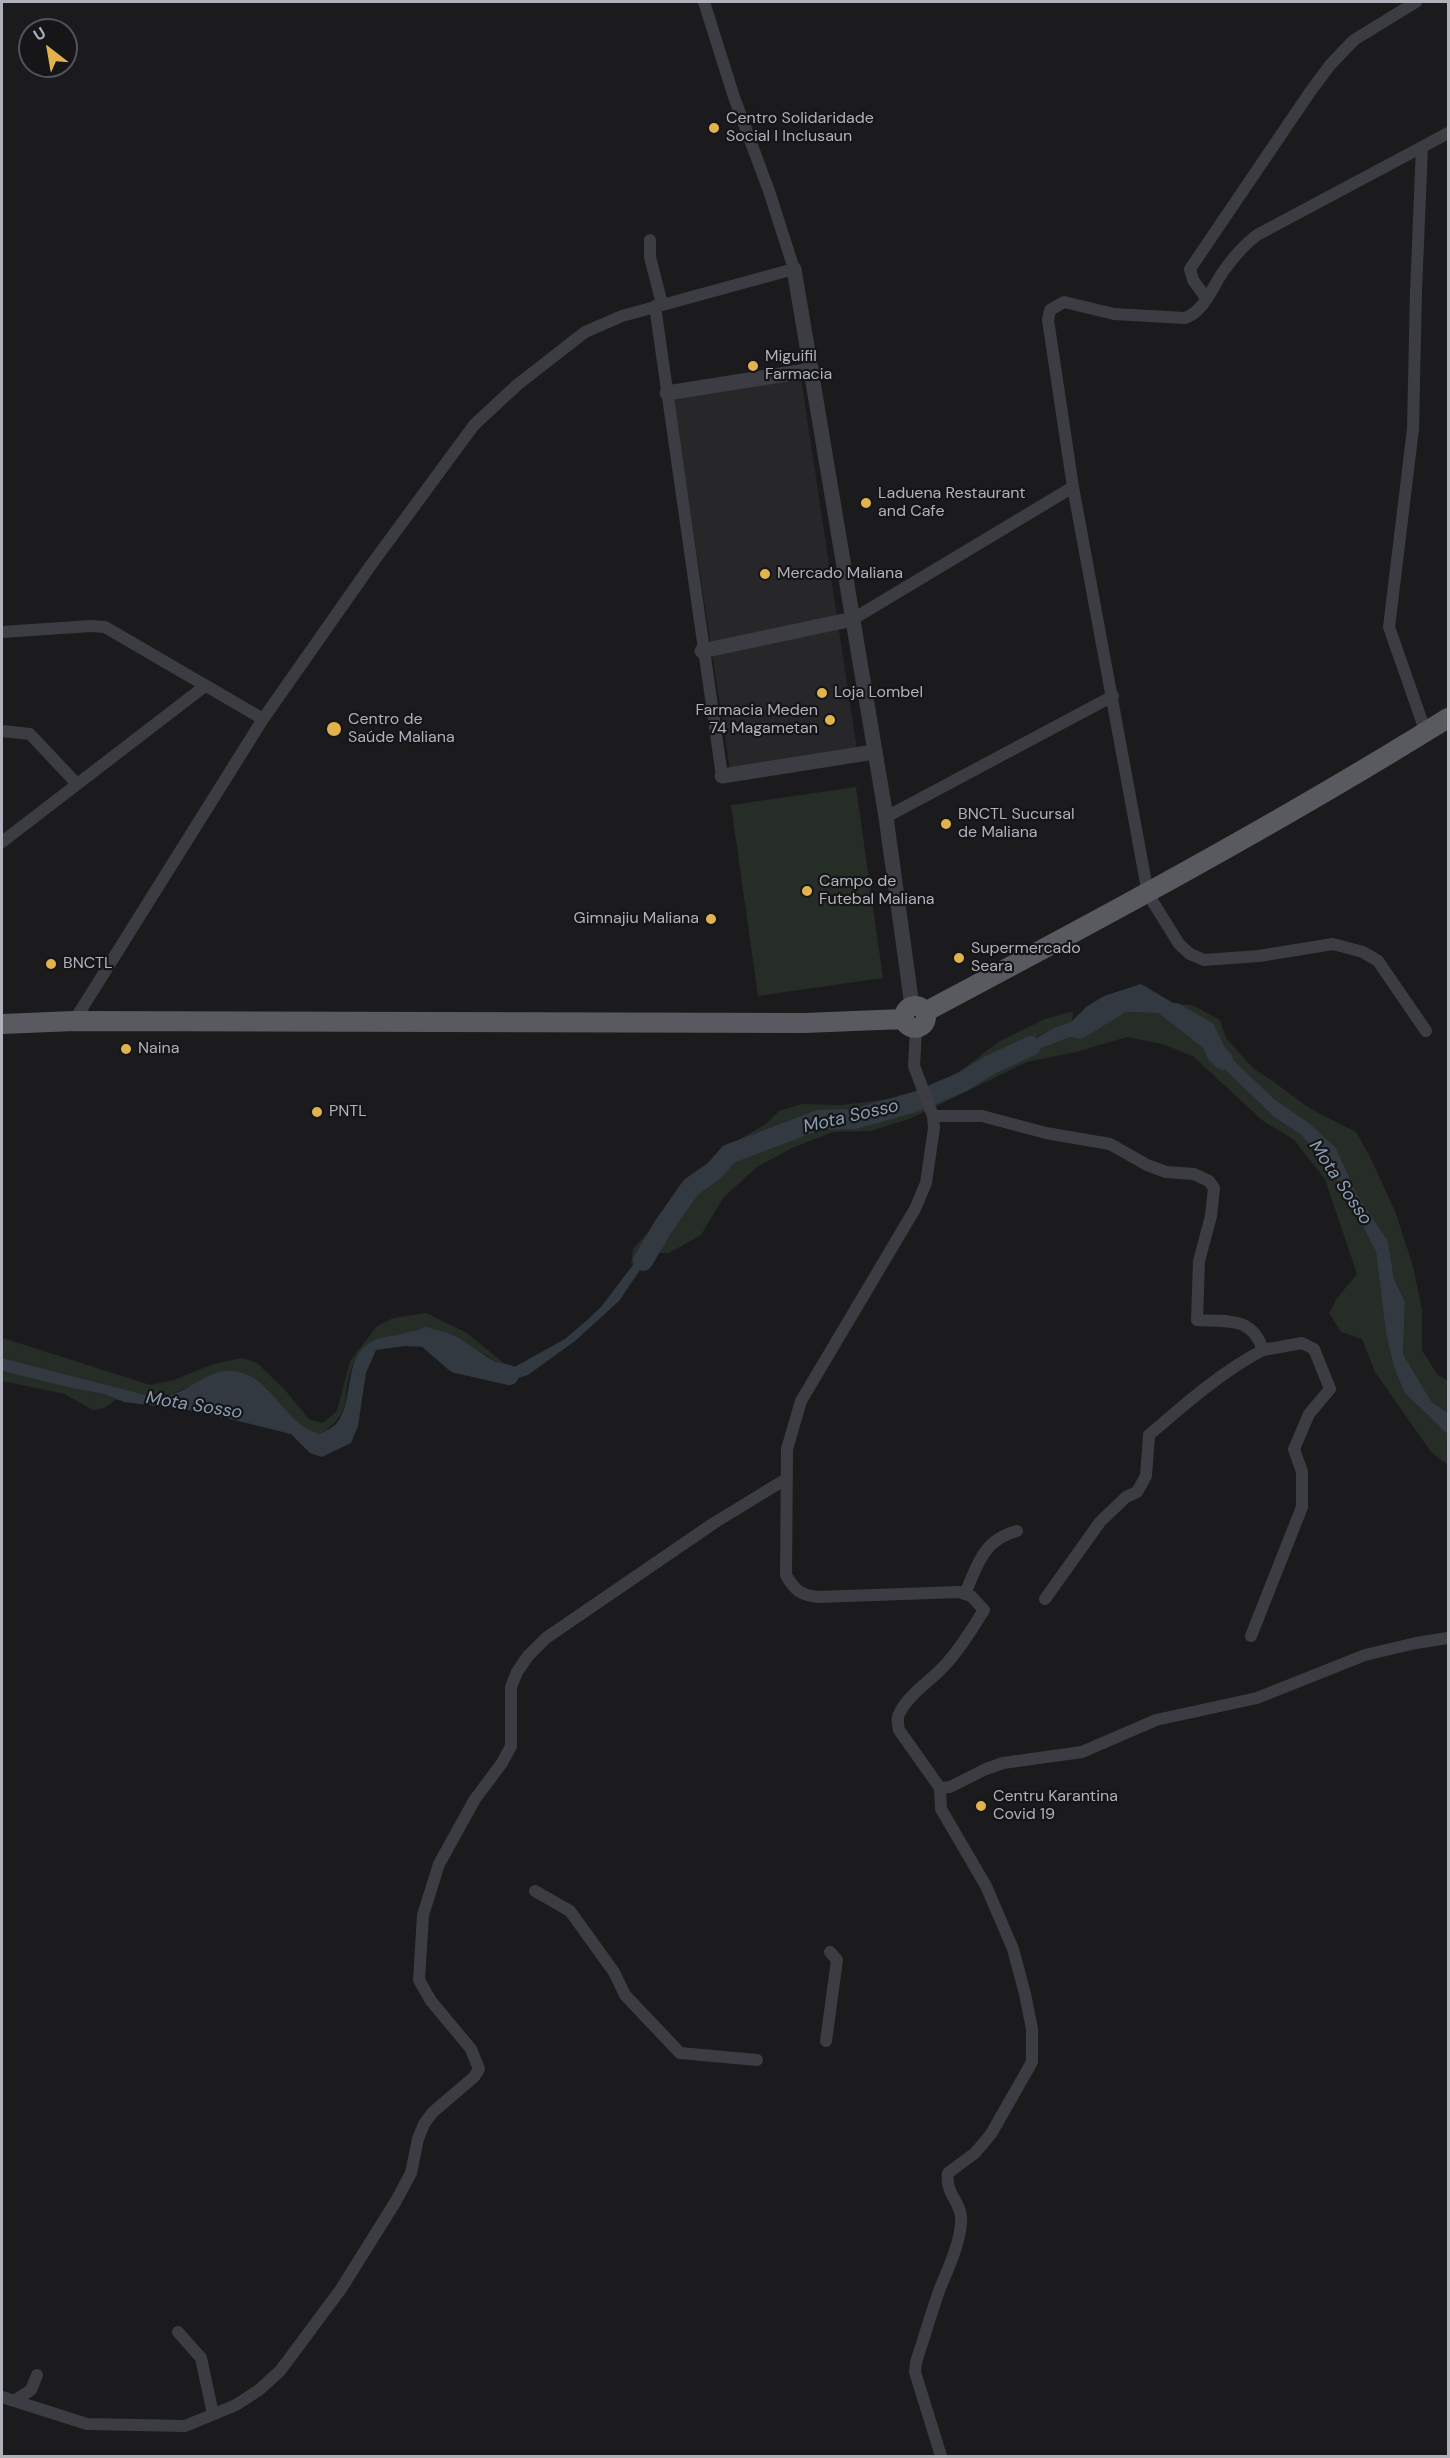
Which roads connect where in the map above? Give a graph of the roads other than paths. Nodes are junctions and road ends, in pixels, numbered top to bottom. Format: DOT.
graph roads {
  1 [pos="704,2"];
  2 [pos="1416,2"];
  3 [pos="1449,133"];
  4 [pos="1422,147"];
  5 [pos="650,240"];
  6 [pos="794,269"];
  7 [pos="1206,298"];
  8 [pos="658,305"];
  9 [pos="812,370"];
  10 [pos="667,393"];
  11 [pos="1073,487"];
  12 [pos="853,619"];
  13 [pos="2,632"];
  14 [pos="702,651"];
  15 [pos="205,686"];
  16 [pos="1113,696"];
  17 [pos="1449,718"];
  18 [pos="263,719"];
  19 [pos="2,731"];
  20 [pos="1426,733"];
  21 [pos="874,752"];
  22 [pos="722,776"];
  23 [pos="77,784"];
  24 [pos="886,817"];
  25 [pos="2,842"];
  26 [pos="1148,894"];
  27 [pos="914,1016"];
  28 [pos="74,1021"];
  29 [pos="2,1024"];
  30 [pos="1426,1031"];
  31 [pos="933,1116"];
  32 [pos="1263,1350"];
  33 [pos="786,1479"];
  34 [pos="1017,1531"];
  35 [pos="965,1594"];
  36 [pos="1045,1599"];
  37 [pos="1251,1636"];
  38 [pos="1449,1638"];
  39 [pos="940,1788"];
  40 [pos="535,1891"];
  41 [pos="830,1952"];
  42 [pos="826,2042"];
  43 [pos="757,2060"];
  44 [pos="178,2332"];
  45 [pos="37,2375"];
  46 [pos="2,2397"];
  47 [pos="14,2401"];
  48 [pos="213,2414"];
  49 [pos="941,2457"];
  1 -- 6 [label="street"];
  2 -- 7 [label="street"];
  3 -- 4 [label="street"];
  4 -- 7 [label="street"];
  4 -- 20 [label="street"];
  5 -- 8 [label="street"];
  6 -- 8 [label="street"];
  6 -- 9 [label="street"];
  7 -- 11 [label="street"];
  8 -- 10 [label="street"];
  8 -- 18 [label="street"];
  9 -- 10 [label="street"];
  9 -- 12 [label="street"];
  10 -- 14 [label="street"];
  11 -- 12 [label="street"];
  11 -- 16 [label="street"];
  12 -- 14 [label="street"];
  12 -- 21 [label="street"];
  13 -- 15 [label="street"];
  14 -- 22 [label="street"];
  15 -- 18 [label="street"];
  15 -- 23 [label="street"];
  16 -- 24 [label="street"];
  16 -- 26 [label="street"];
  17 -- 20 [label="main road"];
  18 -- 28 [label="street"];
  19 -- 23 [label="street"];
  20 -- 26 [label="main road"];
  21 -- 22 [label="street"];
  21 -- 24 [label="street"];
  23 -- 25 [label="street"];
  24 -- 27 [label="street"];
  26 -- 27 [label="main road"];
  26 -- 30 [label="street"];
  27 -- 28 [label="main road"];
  27 -- 31 [label="street"];
  28 -- 29 [label="main road"];
  31 -- 32 [label="street"];
  31 -- 33 [label="street"];
  32 -- 36 [label="street"];
  32 -- 37 [label="street"];
  33 -- 35 [label="street"];
  33 -- 48 [label="street"];
  34 -- 35 [label="street"];
  35 -- 39 [label="street"];
  38 -- 39 [label="street"];
  39 -- 49 [label="street"];
  40 -- 43 [label="street"];
  41 -- 42 [label="street"];
  44 -- 48 [label="street"];
  45 -- 47 [label="street"];
  46 -- 47 [label="street"];
  47 -- 48 [label="street"];
}
